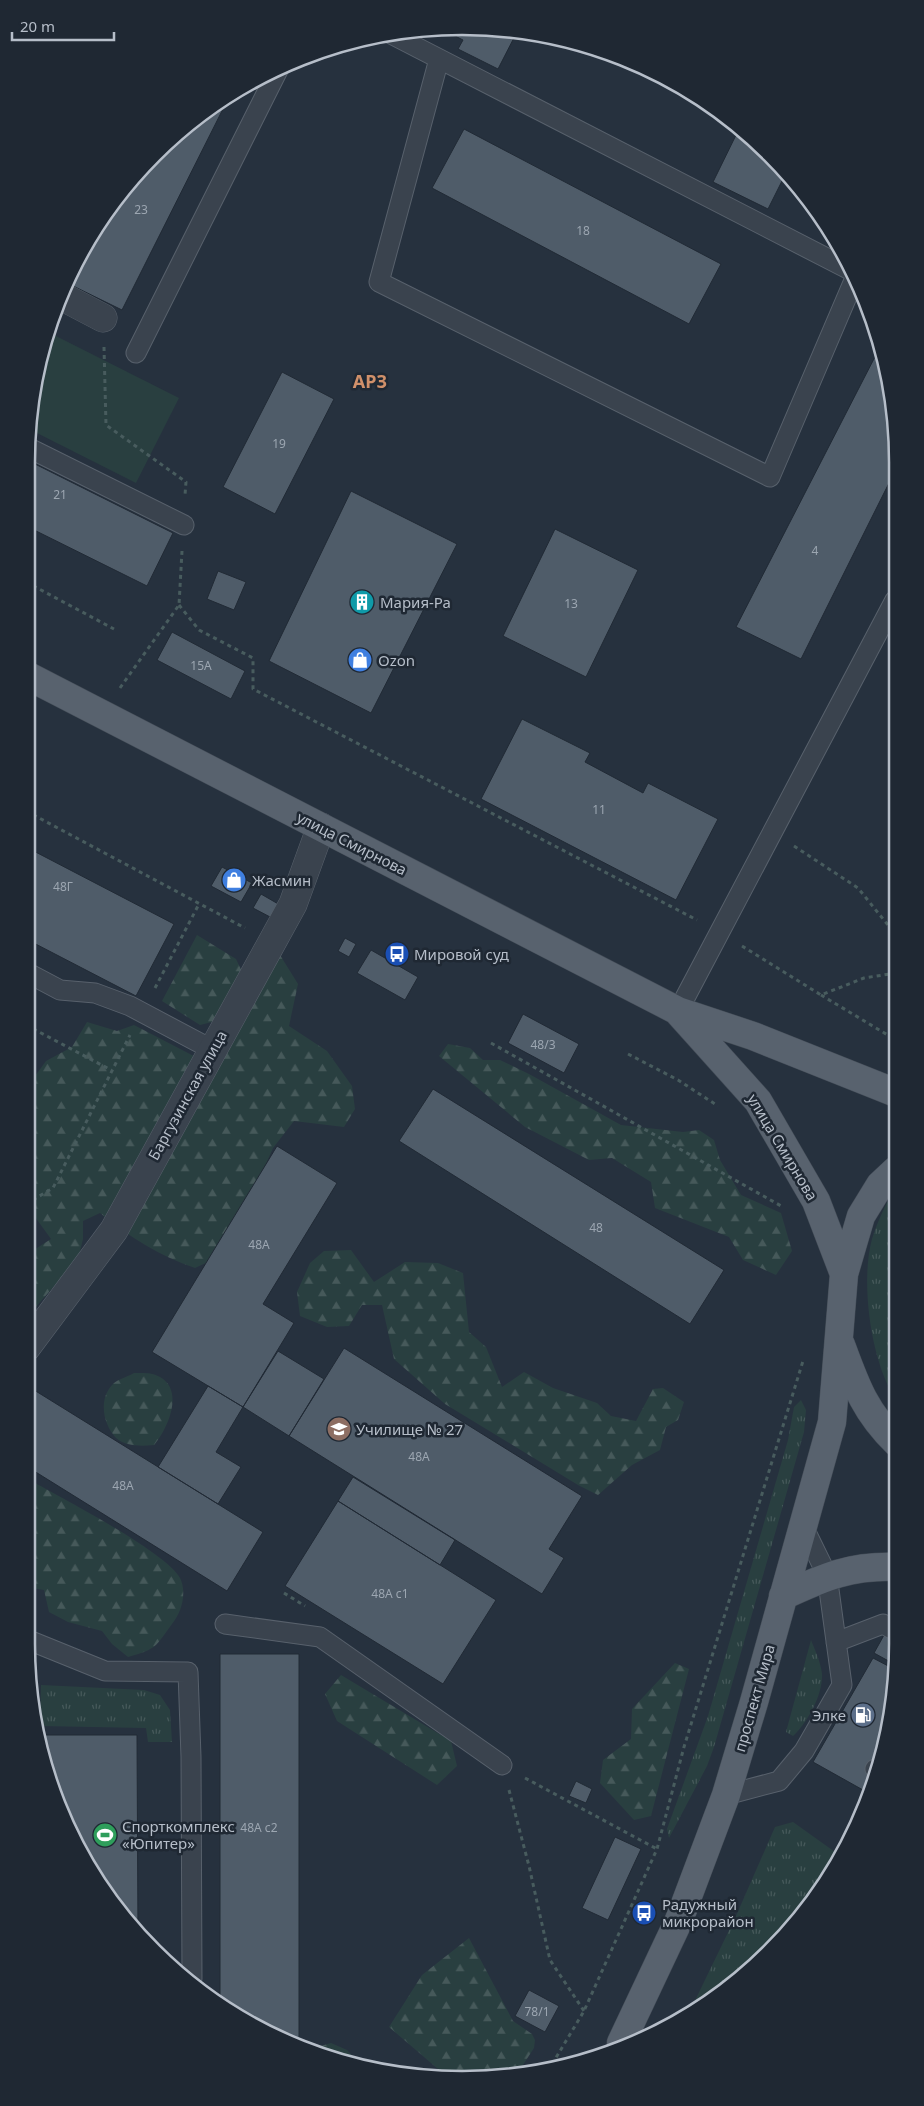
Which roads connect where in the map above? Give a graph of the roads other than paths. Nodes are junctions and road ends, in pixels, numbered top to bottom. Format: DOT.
graph roads {
  1 [pos="402,40"];
  2 [pos="439,59"];
  3 [pos="274,79"];
  4 [pos="841,265"];
  5 [pos="851,287"];
  6 [pos="68,300"];
  7 [pos="103,318"];
  8 [pos="136,353"];
  9 [pos="35,452"];
  10 [pos="184,525"];
  11 [pos="889,611"];
  12 [pos="35,680"];
  13 [pos="321,826"];
  14 [pos="35,977"];
  15 [pos="678,1012"];
  16 [pos="212,1050"];
  17 [pos="889,1090"];
  18 [pos="889,1177"];
  19 [pos="844,1274"];
  20 [pos="35,1336"];
  21 [pos="838,1339"];
  22 [pos="889,1436"];
  23 [pos="803,1526"];
  24 [pos="889,1567"];
  25 [pos="828,1575"];
  26 [pos="783,1596"];
  27 [pos="225,1624"];
  28 [pos="889,1627"];
  29 [pos="836,1642"];
  30 [pos="35,1643"];
  31 [pos="502,1765"];
  32 [pos="726,1795"];
  33 [pos="192,1975"];
  34 [pos="623,2039"];
  1 -- 2 [label="lane"];
  2 -- 4 [label="lane"];
  2 -- 5 [label="lane"];
  3 -- 8 [label="lane"];
  6 -- 7 [label="street"];
  9 -- 10 [label="lane"];
  11 -- 15 [label="lane"];
  12 -- 13 [label="main road, улица Смирнова"];
  13 -- 15 [label="main road, улица Смирнова"];
  13 -- 16 [label="street, Баргузинская улица"];
  14 -- 16 [label="lane"];
  15 -- 17 [label="main road, улица Смирнова"];
  15 -- 19 [label="main road, улица Смирнова"];
  16 -- 20 [label="street, Баргузинская улица"];
  18 -- 19 [label="main road, проспект Мира"];
  19 -- 21 [label="main road, проспект Мира"];
  21 -- 22 [label="main road"];
  21 -- 23 [label="main road, проспект Мира"];
  23 -- 25 [label="lane"];
  23 -- 26 [label="main road, проспект Мира"];
  24 -- 25 [label="main road"];
  25 -- 26 [label="main road"];
  25 -- 29 [label="lane"];
  26 -- 32 [label="main road, проспект Мира"];
  27 -- 31 [label="lane"];
  28 -- 29 [label="lane"];
  29 -- 32 [label="lane"];
  30 -- 33 [label="lane"];
  32 -- 34 [label="main road, проспект Мира"];
}
